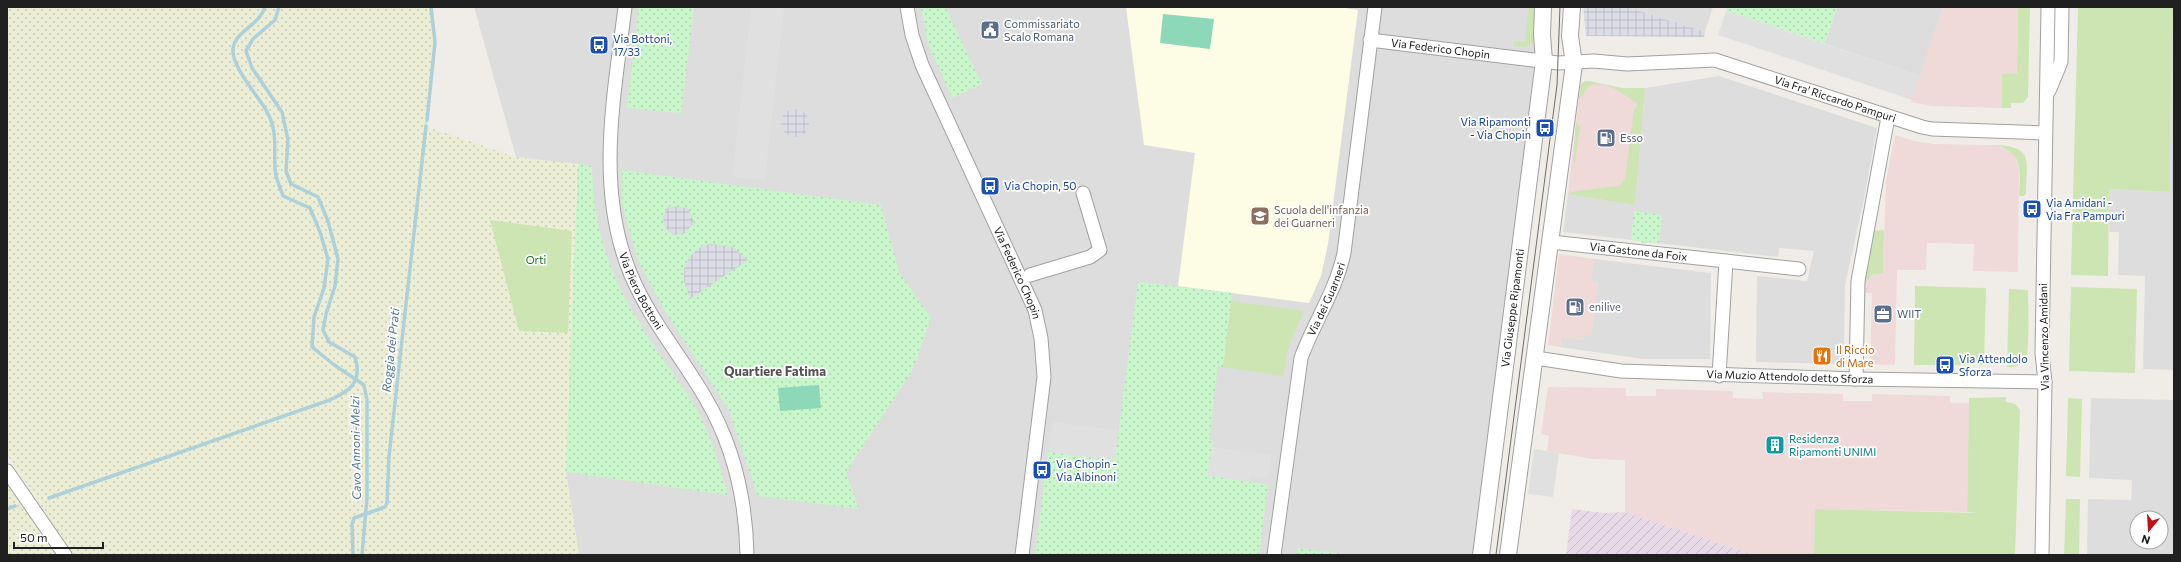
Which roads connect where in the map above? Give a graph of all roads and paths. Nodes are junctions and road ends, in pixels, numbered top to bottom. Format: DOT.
graph roads {
  1 [pos="625,7"];
  2 [pos="907,7"];
  3 [pos="1375,7"];
  4 [pos="1543,7"];
  5 [pos="1572,7"];
  6 [pos="2048,7"];
  7 [pos="2062,7"];
  8 [pos="1370,40"];
  9 [pos="1544,61"];
  10 [pos="1574,64"];
  11 [pos="2046,96"];
  12 [pos="1888,117"];
  13 [pos="2045,132"];
  14 [pos="1083,193"];
  15 [pos="1551,242"];
  16 [pos="1726,261"];
  17 [pos="1799,269"];
  18 [pos="1030,275"];
  19 [pos="1536,358"];
  20 [pos="1719,376"];
  21 [pos="1856,380"];
  22 [pos="2044,382"];
  23 [pos="7,471"];
  24 [pos="64,555"];
  25 [pos="747,555"];
  26 [pos="1022,555"];
  27 [pos="1274,555"];
  28 [pos="1481,555"];
  29 [pos="1508,555"];
  30 [pos="2042,555"];
  1 -- 25 [label="street, Via Piero Bottoni"];
  2 -- 26 [label="street, Via Federico Chopin"];
  3 -- 8 [label="street"];
  4 -- 9 [label="street, Via Giuseppe Ripamonti"];
  5 -- 10 [label="street"];
  6 -- 11 [label="street, Via Vincenzo Amidani"];
  7 -- 11 [label="street, Via Vincenzo Amidani"];
  8 -- 9 [label="street, Via Federico Chopin"];
  8 -- 27 [label="street, Via dei Guarneri"];
  9 -- 10 [label="street"];
  9 -- 28 [label="street, Via Giuseppe Ripamonti"];
  10 -- 12 [label="street, Via Fra' Riccardo Pampuri"];
  10 -- 15 [label="street"];
  11 -- 13 [label="street, Via Vincenzo Amidani"];
  12 -- 13 [label="street, Via Fra' Riccardo Pampuri"];
  12 -- 21 [label="street"];
  13 -- 22 [label="street, Via Vincenzo Amidani"];
  14 -- 18 [label="street, Via Federico Chopin"];
  15 -- 16 [label="street, Via Gastone da Foix"];
  15 -- 19 [label="street"];
  16 -- 17 [label="street, Via Gastone da Foix"];
  16 -- 20 [label="street"];
  19 -- 20 [label="street, Via Muzio Attendolo detto Sforza"];
  19 -- 29 [label="street"];
  20 -- 21 [label="street, Via Muzio Attendolo detto Sforza"];
  21 -- 22 [label="street, Via Muzio Attendolo detto Sforza"];
  22 -- 30 [label="street, Via Vincenzo Amidani"];
  23 -- 24 [label="street"];
}
